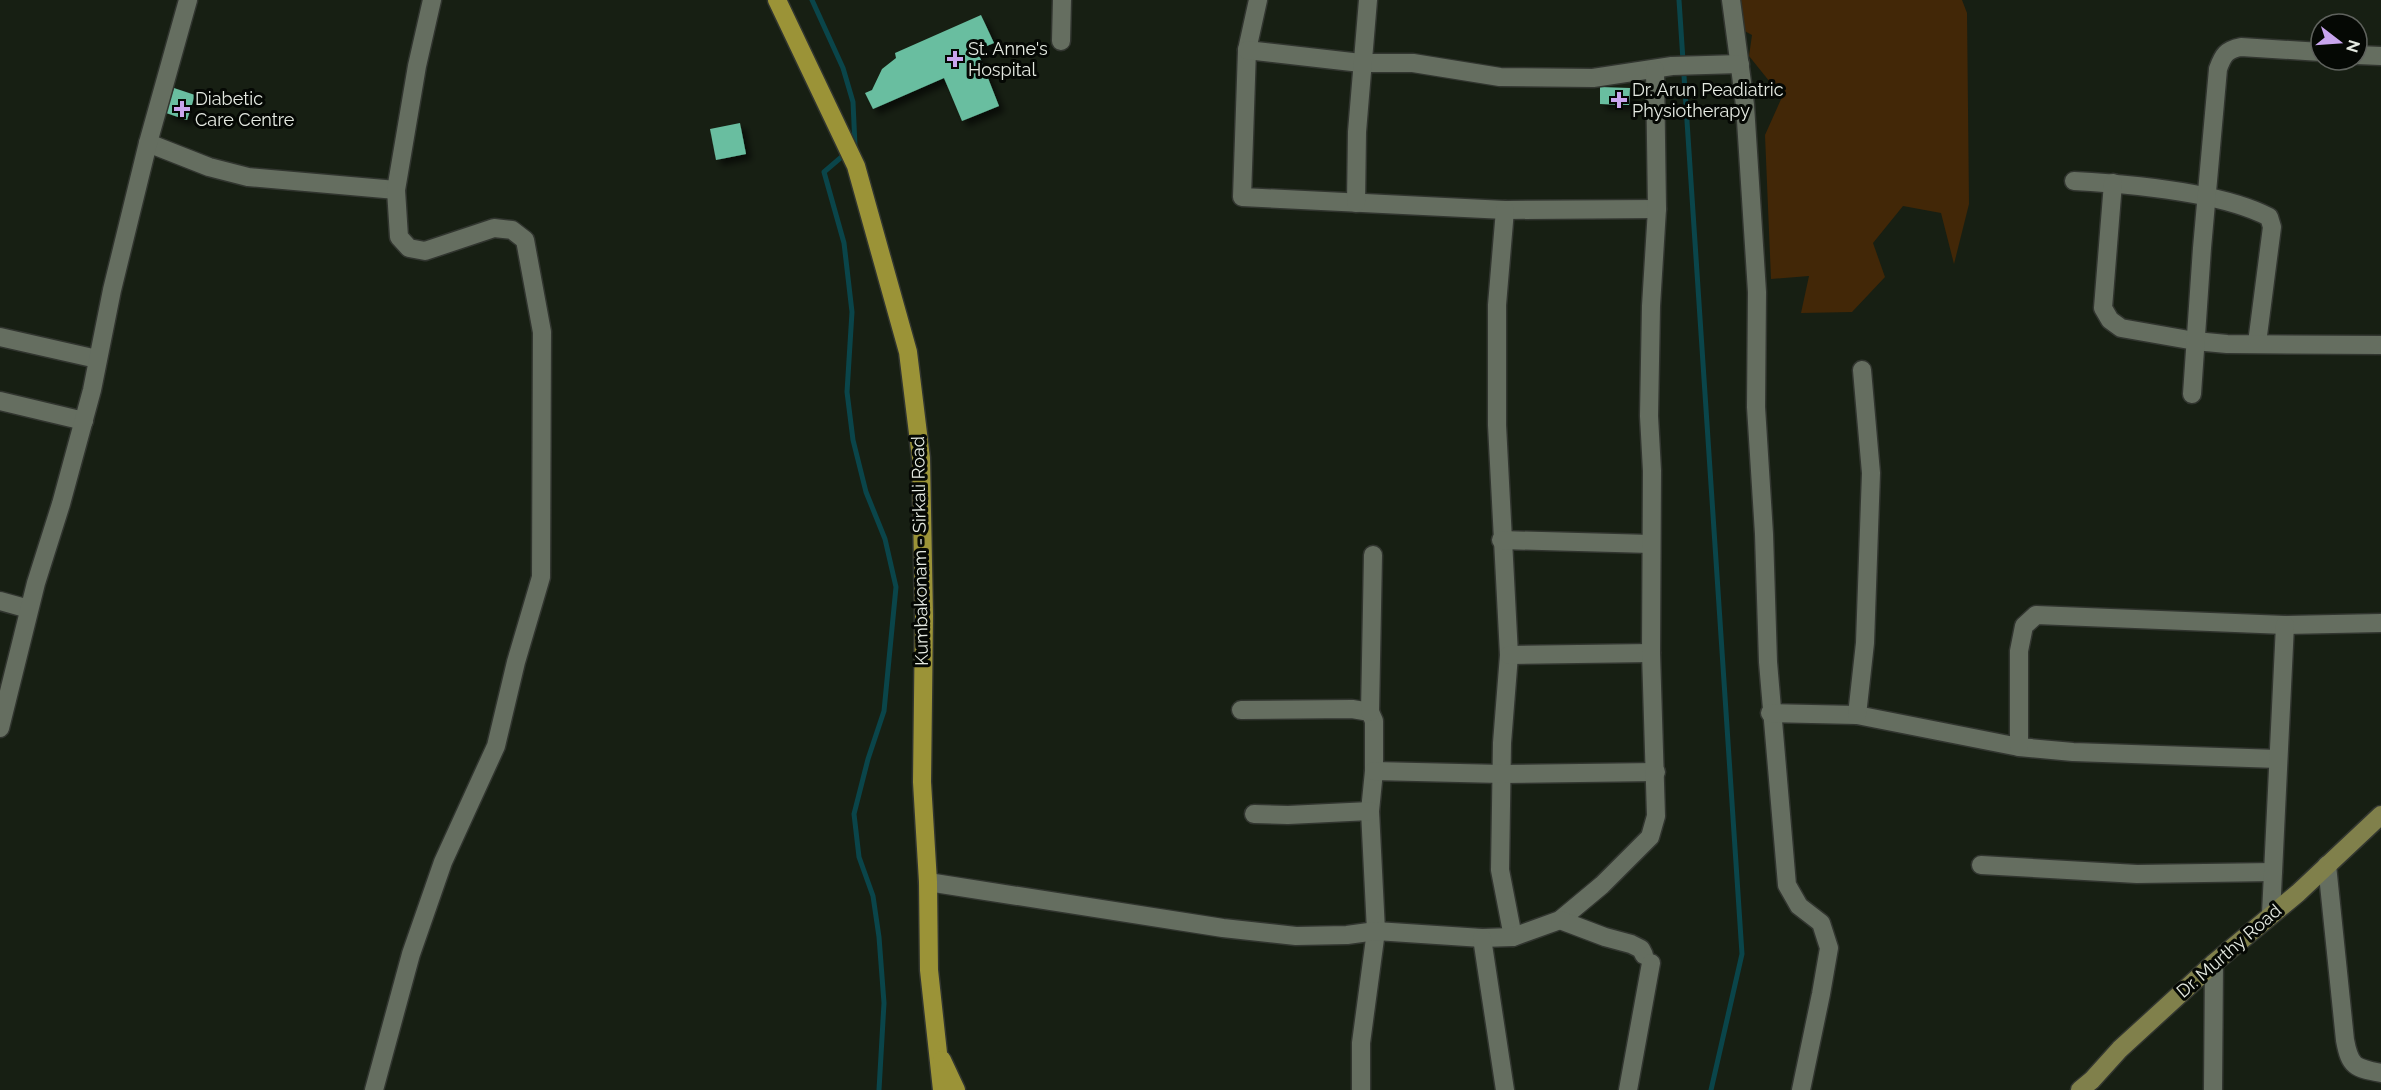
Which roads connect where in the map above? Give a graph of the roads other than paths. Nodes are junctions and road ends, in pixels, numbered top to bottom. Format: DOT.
graph roads {
  1 [pos="188,0"];
  2 [pos="432,0"];
  3 [pos="777,0"];
  4 [pos="1062,0"];
  5 [pos="1258,0"];
  6 [pos="1368,0"];
  7 [pos="1731,0"];
  8 [pos="1061,41"];
  9 [pos="1247,50"];
  10 [pos="2309,51"];
  11 [pos="1361,63"];
  12 [pos="1740,64"];
  13 [pos="1664,68"];
  14 [pos="148,143"];
  15 [pos="2074,181"];
  16 [pos="2113,183"];
  17 [pos="396,190"];
  18 [pos="2208,197"];
  19 [pos="1356,203"];
  20 [pos="1657,209"];
  21 [pos="1504,210"];
  22 [pos="0,337"];
  23 [pos="2195,341"];
  24 [pos="2257,343"];
  25 [pos="2381,345"];
  26 [pos="97,358"];
  27 [pos="1862,370"];
  28 [pos="2192,394"];
  29 [pos="0,401"];
  30 [pos="84,421"];
  31 [pos="1502,540"];
  32 [pos="1651,544"];
  33 [pos="1373,555"];
  34 [pos="0,601"];
  35 [pos="29,609"];
  36 [pos="2381,623"];
  37 [pos="2285,625"];
  38 [pos="1651,653"];
  39 [pos="1509,655"];
  40 [pos="1241,710"];
  41 [pos="1370,712"];
  42 [pos="1770,713"];
  43 [pos="1857,715"];
  44 [pos="0,728"];
  45 [pos="2019,747"];
  46 [pos="2278,759"];
  47 [pos="1374,771"];
  48 [pos="1656,772"];
  49 [pos="1502,774"];
  50 [pos="1370,811"];
  51 [pos="1254,814"];
  52 [pos="2381,815"];
  53 [pos="1981,865"];
  54 [pos="2327,865"];
  55 [pos="2273,872"];
  56 [pos="928,882"];
  57 [pos="2271,914"];
  58 [pos="1560,920"];
  59 [pos="1376,930"];
  60 [pos="1513,937"];
  61 [pos="1482,938"];
  62 [pos="2214,963"];
  63 [pos="940,1056"];
  64 [pos="2381,1073"];
  65 [pos="2088,1087"];
  66 [pos="374,1090"];
  67 [pos="942,1090"];
  68 [pos="956,1090"];
  69 [pos="1361,1090"];
  70 [pos="1505,1090"];
  71 [pos="1628,1090"];
  72 [pos="1801,1090"];
  73 [pos="2213,1090"];
  1 -- 14 [label="street"];
  2 -- 17 [label="street"];
  3 -- 56 [label="main road, Kumbakonam - Sirkali Road"];
  4 -- 8 [label="street"];
  5 -- 9 [label="street"];
  6 -- 11 [label="street"];
  7 -- 12 [label="street"];
  9 -- 11 [label="street"];
  9 -- 19 [label="street"];
  10 -- 18 [label="street"];
  11 -- 13 [label="street"];
  11 -- 19 [label="street"];
  12 -- 13 [label="street"];
  12 -- 42 [label="street"];
  13 -- 20 [label="street"];
  14 -- 17 [label="street"];
  14 -- 26 [label="street"];
  15 -- 16 [label="street"];
  16 -- 18 [label="street"];
  16 -- 23 [label="street"];
  17 -- 66 [label="street"];
  18 -- 23 [label="street"];
  18 -- 24 [label="street"];
  19 -- 21 [label="street"];
  20 -- 21 [label="street"];
  20 -- 32 [label="street"];
  21 -- 31 [label="street"];
  22 -- 26 [label="street"];
  23 -- 24 [label="street"];
  23 -- 28 [label="street"];
  24 -- 25 [label="street"];
  26 -- 30 [label="street"];
  27 -- 43 [label="street"];
  29 -- 30 [label="street"];
  30 -- 35 [label="street"];
  31 -- 32 [label="street"];
  31 -- 39 [label="street"];
  32 -- 38 [label="street"];
  33 -- 41 [label="street"];
  34 -- 35 [label="street"];
  35 -- 44 [label="street"];
  36 -- 37 [label="street"];
  37 -- 45 [label="street"];
  37 -- 46 [label="street"];
  38 -- 39 [label="street"];
  38 -- 48 [label="street"];
  39 -- 49 [label="street"];
  40 -- 41 [label="street"];
  41 -- 47 [label="street"];
  42 -- 43 [label="street"];
  42 -- 72 [label="street"];
  43 -- 45 [label="street"];
  45 -- 46 [label="street"];
  46 -- 55 [label="street"];
  47 -- 49 [label="street"];
  47 -- 50 [label="street"];
  48 -- 49 [label="street"];
  48 -- 58 [label="street"];
  49 -- 60 [label="street"];
  50 -- 51 [label="street"];
  50 -- 59 [label="street"];
  52 -- 54 [label="main road, Dr. Murthy Road"];
  53 -- 55 [label="street"];
  54 -- 57 [label="main road, Dr. Murthy Road"];
  54 -- 64 [label="street"];
  55 -- 57 [label="street"];
  56 -- 59 [label="street"];
  56 -- 63 [label="main road, Kumbakonam - Sirkali Road"];
  57 -- 62 [label="main road, Dr. Murthy Road"];
  58 -- 60 [label="street"];
  58 -- 71 [label="street"];
  59 -- 61 [label="street"];
  59 -- 69 [label="street"];
  60 -- 61 [label="street"];
  61 -- 70 [label="street"];
  62 -- 65 [label="main road, Dr. Murthy Road"];
  62 -- 73 [label="street"];
  63 -- 67 [label="main road, Kumbakonam - Sirkali Road"];
  63 -- 68 [label="main road, Kumbakonam - Sirkali Road"];
}
